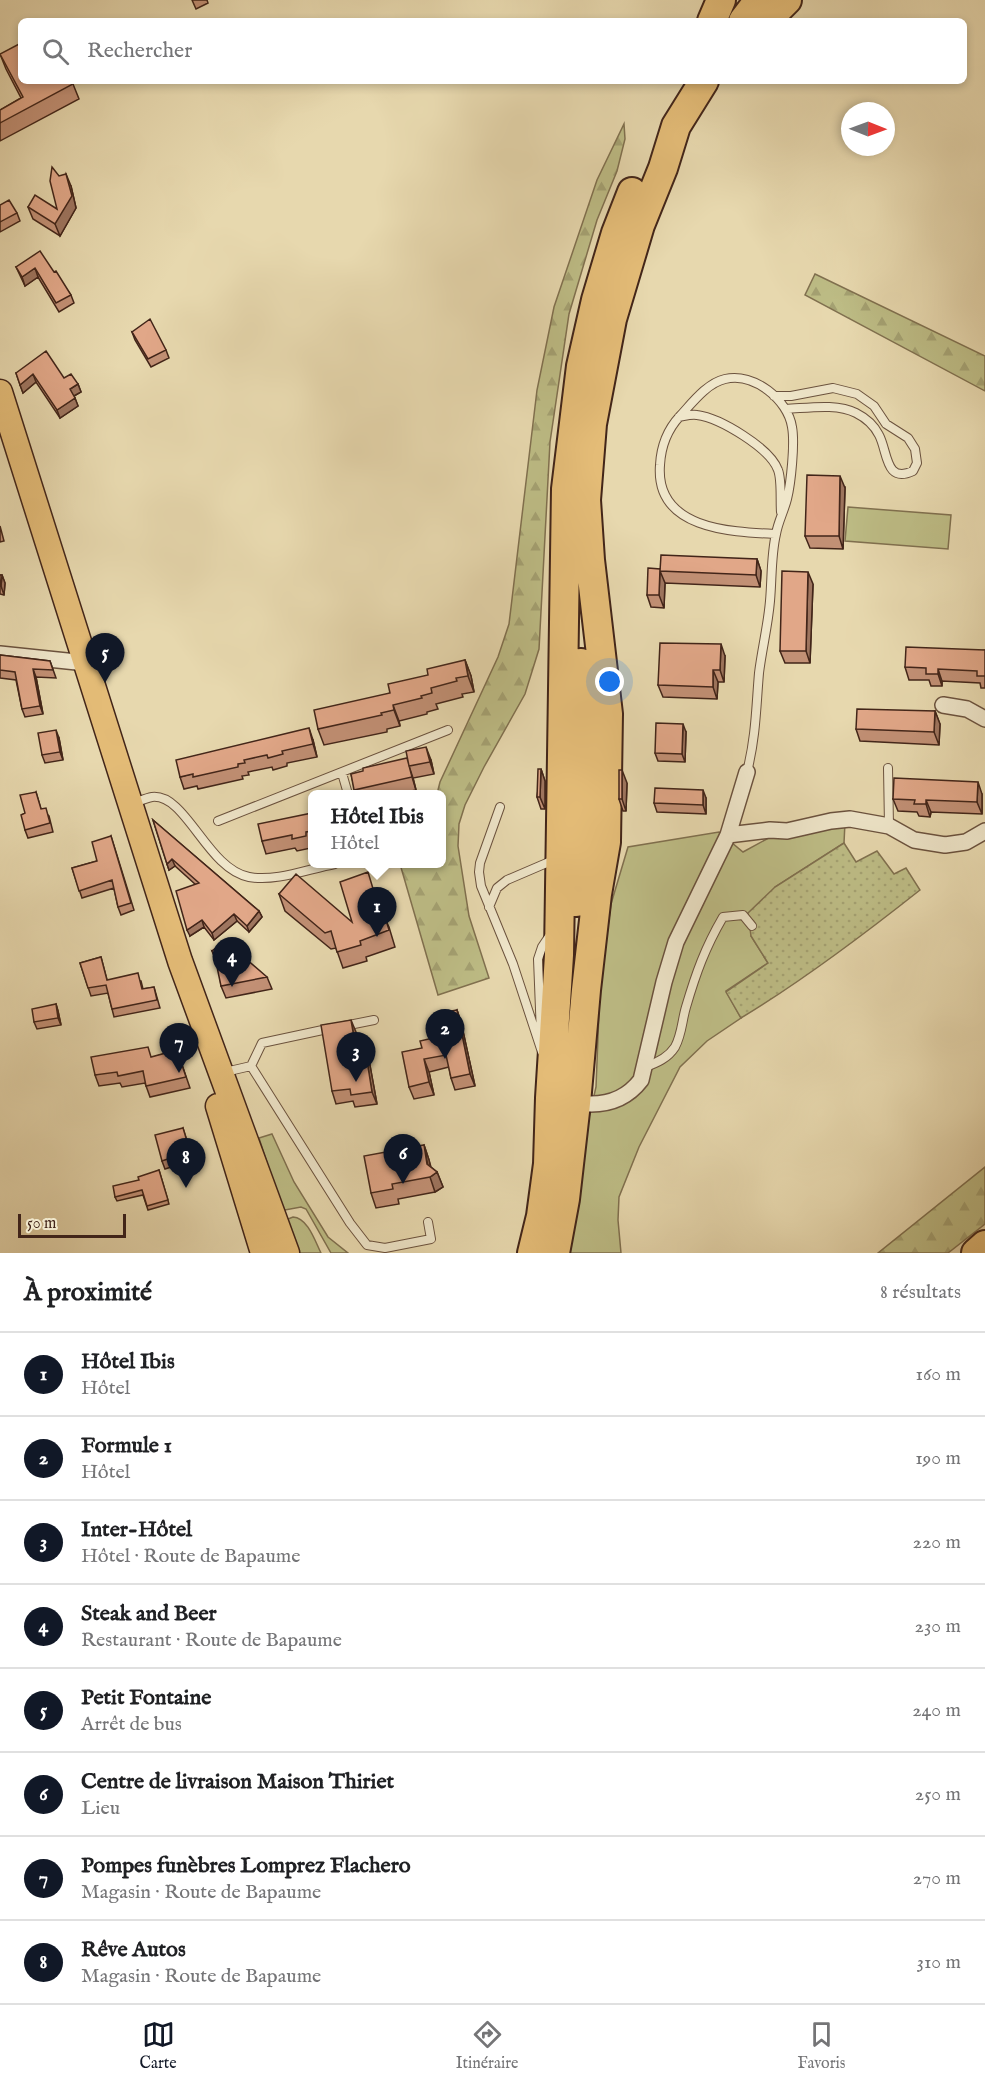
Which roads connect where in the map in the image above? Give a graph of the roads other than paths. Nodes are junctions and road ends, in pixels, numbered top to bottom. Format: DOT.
graph roads {
  1 [pos="720,0"];
  2 [pos="747,0"];
  3 [pos="759,0"];
  4 [pos="787,0"];
  5 [pos="713,18"];
  6 [pos="735,18"];
  7 [pos="745,18"];
  8 [pos="769,18"];
  9 [pos="681,84"];
  10 [pos="691,84"];
  11 [pos="702,84"];
  12 [pos="717,84"];
  13 [pos="654,165"];
  14 [pos="0,392"];
  15 [pos="774,396"];
  16 [pos="786,409"];
  17 [pos="679,417"];
  18 [pos="781,517"];
  19 [pos="776,534"];
  20 [pos="565,536"];
  21 [pos="0,654"];
  22 [pos="86,663"];
  23 [pos="943,705"];
  24 [pos="985,719"];
  25 [pos="448,730"];
  26 [pos="888,768"];
  27 [pos="342,772"];
  28 [pos="747,772"];
  29 [pos="347,790"];
  30 [pos="130,805"];
  31 [pos="500,807"];
  32 [pos="218,821"];
  33 [pos="889,826"];
  34 [pos="985,831"];
  35 [pos="728,835"];
  36 [pos="560,858"];
  37 [pos="315,868"];
  38 [pos="489,907"];
  39 [pos="559,922"];
  40 [pos="752,926"];
  41 [pos="374,1020"];
  42 [pos="542,1048"];
  43 [pos="250,1066"];
  44 [pos="645,1067"];
  45 [pos="215,1075"];
  46 [pos="563,1100"];
  47 [pos="428,1222"];
  48 [pos="260,1244"];
  49 [pos="985,1245"];
  50 [pos="280,1253"];
  51 [pos="286,1253"];
  52 [pos="532,1253"];
  53 [pos="555,1253"];
  54 [pos="976,1253"];
  1 -- 5 [label="highway"];
  2 -- 6 [label="highway"];
  3 -- 7 [label="highway"];
  4 -- 8 [label="highway"];
  9 -- 13 [label="highway"];
  10 -- 13 [label="highway"];
  11 -- 13 [label="highway"];
  12 -- 13 [label="highway"];
  13 -- 20 [label="highway"];
  13 -- 46 [label="highway"];
  14 -- 22 [label="main road"];
  15 -- 16 [label="lane"];
  15 -- 16 [label="lane"];
  15 -- 17 [label="lane"];
  16 -- 18 [label="lane"];
  17 -- 18 [label="lane"];
  17 -- 19 [label="lane"];
  18 -- 19 [label="lane"];
  19 -- 28 [label="lane"];
  20 -- 36 [label="highway"];
  20 -- 46 [label="highway"];
  21 -- 22 [label="street"];
  22 -- 30 [label="main road"];
  23 -- 24 [label="street"];
  25 -- 27 [label="lane"];
  26 -- 33 [label="lane"];
  27 -- 29 [label="lane"];
  27 -- 32 [label="lane"];
  28 -- 35 [label="street"];
  30 -- 37 [label="lane"];
  30 -- 45 [label="main road"];
  31 -- 38 [label="lane"];
  33 -- 34 [label="street"];
  33 -- 35 [label="street"];
  35 -- 44 [label="street"];
  36 -- 38 [label="lane"];
  36 -- 39 [label="highway"];
  38 -- 42 [label="lane"];
  39 -- 42 [label="lane"];
  39 -- 46 [label="highway"];
  40 -- 44 [label="lane"];
  41 -- 43 [label="lane"];
  42 -- 46 [label="lane"];
  43 -- 45 [label="lane"];
  43 -- 47 [label="lane"];
  44 -- 46 [label="street"];
  45 -- 48 [label="main road"];
  45 -- 51 [label="main road"];
  46 -- 52 [label="highway"];
  46 -- 53 [label="highway"];
  48 -- 50 [label="main road"];
  49 -- 54 [label="highway"];
}
